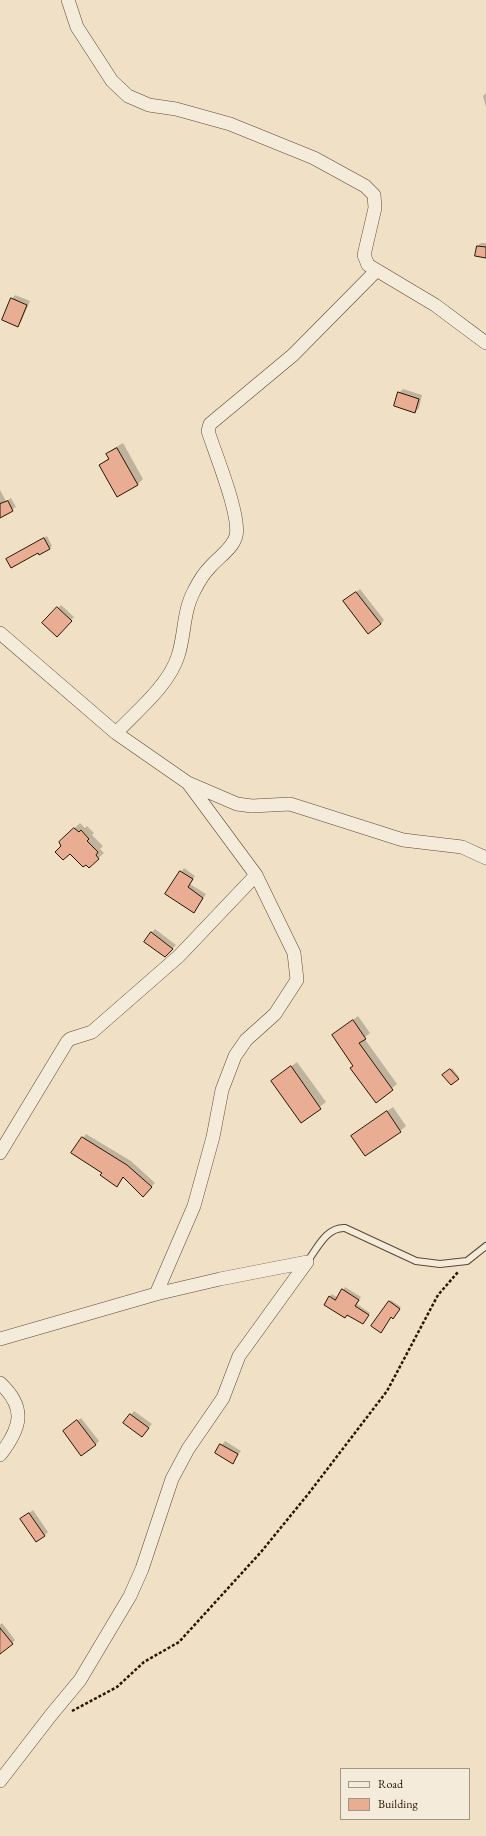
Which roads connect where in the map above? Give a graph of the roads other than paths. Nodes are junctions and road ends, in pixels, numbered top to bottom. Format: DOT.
graph roads {
  1 [pos="68,0"];
  2 [pos="376,271"];
  3 [pos="486,343"];
  4 [pos="0,633"];
  5 [pos="116,733"];
  6 [pos="188,783"];
  7 [pos="486,858"];
  8 [pos="256,875"];
  9 [pos="0,1153"];
  10 [pos="486,1246"];
  11 [pos="307,1262"];
  12 [pos="156,1294"];
  13 [pos="0,1339"];
  14 [pos="0,1383"];
  15 [pos="0,1455"];
  16 [pos="0,1781"];
  1 -- 2 [label="street"];
  2 -- 3 [label="street"];
  2 -- 5 [label="street"];
  4 -- 5 [label="street"];
  5 -- 6 [label="street"];
  6 -- 7 [label="street"];
  6 -- 8 [label="street"];
  8 -- 9 [label="street"];
  8 -- 12 [label="street"];
  10 -- 11 [label="lane"];
  11 -- 12 [label="street"];
  11 -- 16 [label="street"];
  12 -- 13 [label="street"];
  14 -- 15 [label="street"];
}
